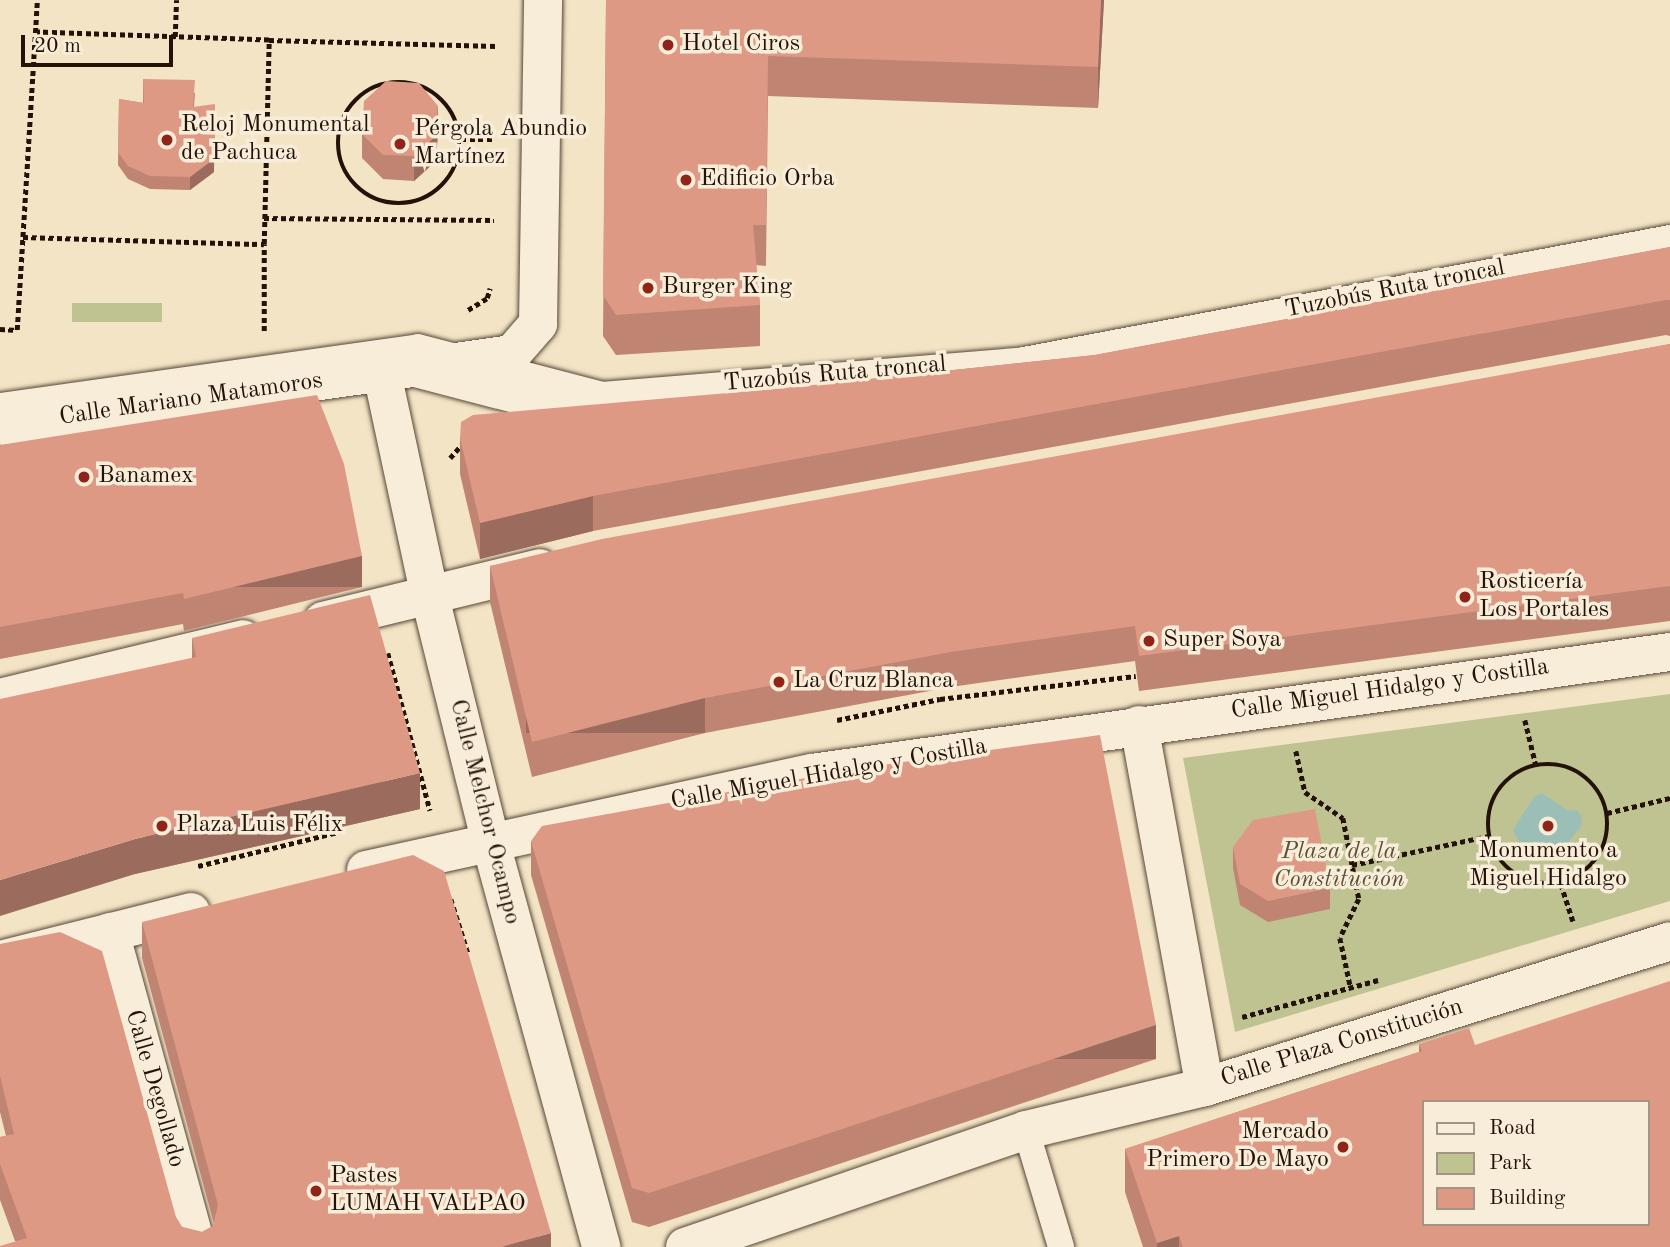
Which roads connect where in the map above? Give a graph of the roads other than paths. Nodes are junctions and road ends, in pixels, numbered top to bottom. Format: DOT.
graph roads {
  1 [pos="543,0"];
  2 [pos="1670,238"];
  3 [pos="1670,247"];
  4 [pos="470,360"];
  5 [pos="399,371"];
  6 [pos="0,405"];
  7 [pos="0,426"];
  8 [pos="572,560"];
  9 [pos="429,597"];
  10 [pos="1670,652"];
  11 [pos="0,698"];
  12 [pos="1139,725"];
  13 [pos="490,841"];
  14 [pos="327,880"];
  15 [pos="232,902"];
  16 [pos="110,932"];
  17 [pos="1670,941"];
  18 [pos="0,960"];
  19 [pos="1205,1087"];
  20 [pos="1026,1130"];
  21 [pos="197,1247"];
  22 [pos="601,1247"];
  23 [pos="685,1247"];
  24 [pos="1061,1247"];
  1 -- 4 [label="street, Calle Mariano Matamoros"];
  2 -- 4 [label="lane, Tuzobús Ruta troncal"];
  3 -- 5 [label="street"];
  4 -- 5 [label="street, Calle Mariano Matamoros"];
  4 -- 6 [label="lane, Tuzobús Ruta troncal"];
  5 -- 7 [label="street, Calle Mariano Matamoros"];
  5 -- 9 [label="street, Calle Melchor Ocampo"];
  8 -- 9 [label="street"];
  9 -- 11 [label="street"];
  9 -- 13 [label="street, Calle Melchor Ocampo"];
  10 -- 12 [label="street, Calle Miguel Hidalgo y Costilla"];
  12 -- 13 [label="street, Calle Miguel Hidalgo y Costilla"];
  12 -- 19 [label="street, Calle Plaza Constitución"];
  13 -- 14 [label="street, Calle Miguel Hidalgo y Costilla"];
  13 -- 22 [label="street, Calle Melchor Ocampo"];
  15 -- 16 [label="street"];
  16 -- 18 [label="street"];
  16 -- 21 [label="street, Calle Degollado"];
  17 -- 19 [label="street, Calle Plaza Constitución"];
  19 -- 20 [label="street"];
  20 -- 23 [label="street"];
  20 -- 24 [label="lane"];
}
